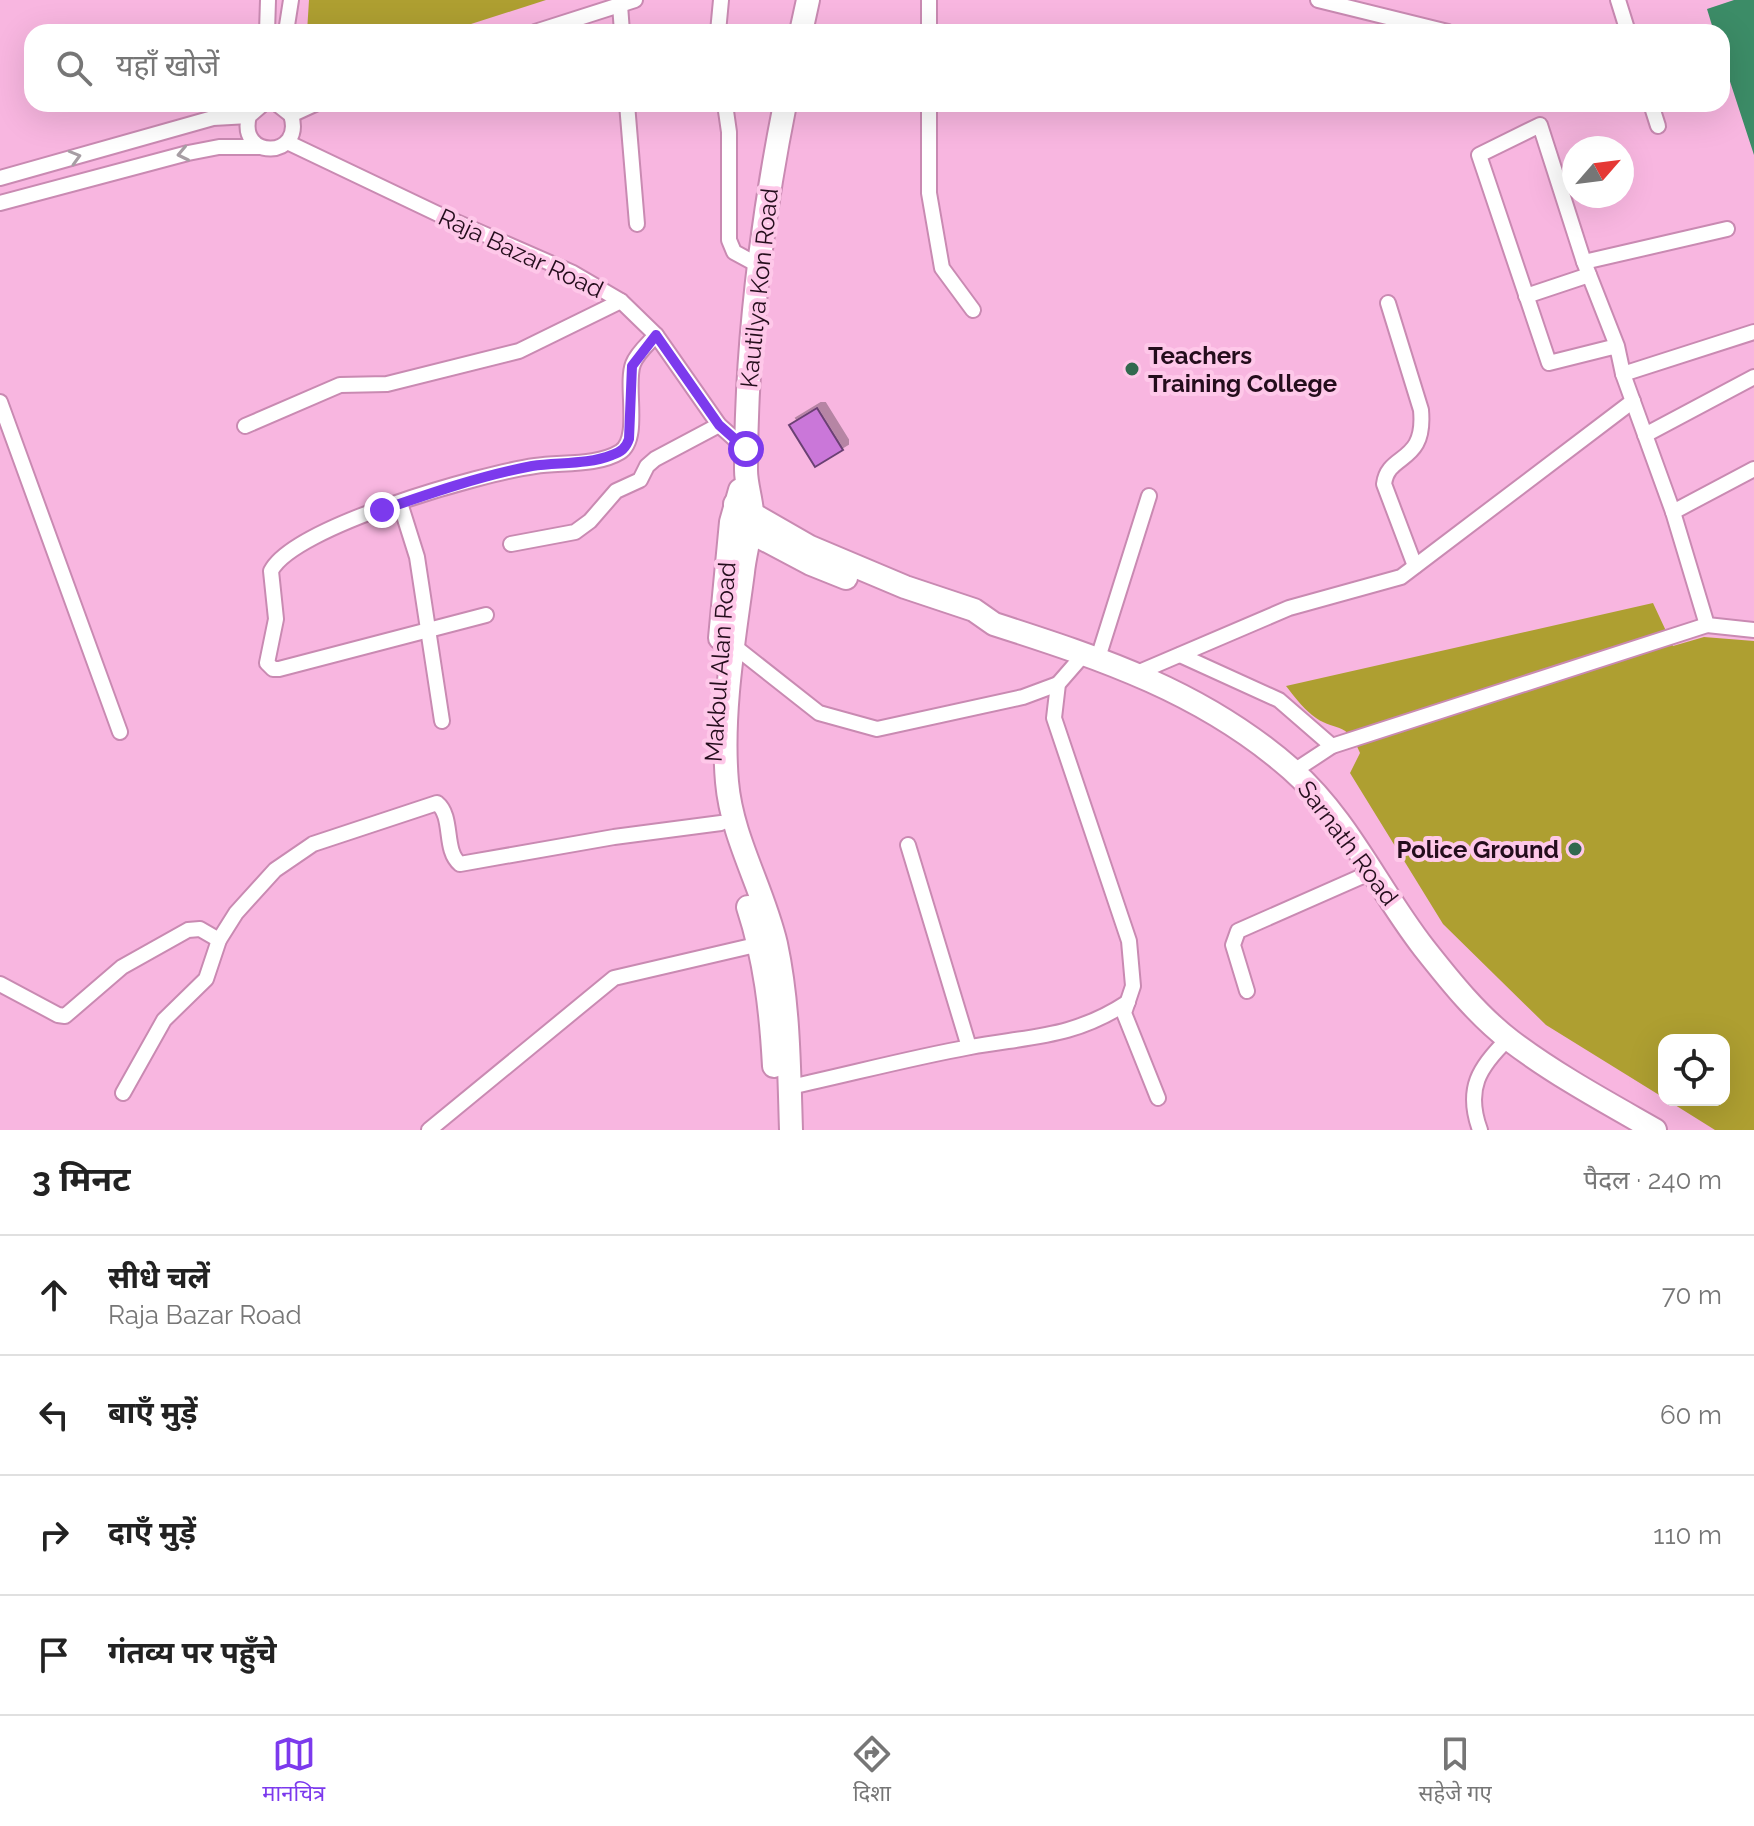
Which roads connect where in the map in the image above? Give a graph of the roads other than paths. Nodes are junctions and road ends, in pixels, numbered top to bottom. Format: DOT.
graph roads {
  1 [pos="268,0"];
  2 [pos="291,0"];
  3 [pos="721,0"];
  4 [pos="808,0"];
  5 [pos="929,0"];
  6 [pos="1318,0"];
  7 [pos="1618,0"];
  8 [pos="627,2"];
  9 [pos="1352,4"];
  10 [pos="267,24"];
  11 [pos="287,24"];
  12 [pos="560,24"];
  13 [pos="623,24"];
  14 [pos="719,24"];
  15 [pos="803,24"];
  16 [pos="929,24"];
  17 [pos="1421,24"];
  18 [pos="1626,24"];
  19 [pos="238,112"];
  20 [pos="256,112"];
  21 [pos="284,112"];
  22 [pos="628,112"];
  23 [pos="726,112"];
  24 [pos="783,112"];
  25 [pos="929,112"];
  26 [pos="1654,112"];
  27 [pos="1658,126"];
  28 [pos="287,142"];
  29 [pos="260,147"];
  30 [pos="0,178"];
  31 [pos="0,203"];
  32 [pos="637,224"];
  33 [pos="1727,229"];
  34 [pos="758,265"];
  35 [pos="1586,269"];
  36 [pos="1526,296"];
  37 [pos="621,301"];
  38 [pos="1388,303"];
  39 [pos="973,310"];
  40 [pos="1754,332"];
  41 [pos="656,335"];
  42 [pos="1617,346"];
  43 [pos="1623,374"];
  44 [pos="1754,377"];
  45 [pos="1633,401"];
  46 [pos="0,402"];
  47 [pos="719,425"];
  48 [pos="245,426"];
  49 [pos="1645,435"];
  50 [pos="746,449"];
  51 [pos="1754,469"];
  52 [pos="1149,496"];
  53 [pos="400,503"];
  54 [pos="1673,512"];
  55 [pos="741,517"];
  56 [pos="511,544"];
  57 [pos="1415,566"];
  58 [pos="486,615"];
  59 [pos="1707,625"];
  60 [pos="430,629"];
  61 [pos="1754,630"];
  62 [pos="734,646"];
  63 [pos="1180,655"];
  64 [pos="1091,656"];
  65 [pos="1137,673"];
  66 [pos="1058,684"];
  67 [pos="442,721"];
  68 [pos="120,732"];
  69 [pos="1332,746"];
  70 [pos="1294,771"];
  71 [pos="721,823"];
  72 [pos="908,845"];
  73 [pos="1374,871"];
  74 [pos="219,940"];
  75 [pos="760,944"];
  76 [pos="0,984"];
  77 [pos="1247,991"];
  78 [pos="1128,1002"];
  79 [pos="1508,1039"];
  80 [pos="969,1047"];
  81 [pos="790,1087"];
  82 [pos="123,1093"];
  83 [pos="1158,1098"];
  84 [pos="429,1130"];
  85 [pos="776,1130"];
  86 [pos="791,1130"];
  87 [pos="1480,1130"];
  88 [pos="1655,1130"];
  1 -- 10 [label="street"];
  2 -- 11 [label="street"];
  3 -- 14 [label="street"];
  4 -- 15 [label="highway"];
  5 -- 16 [label="street"];
  6 -- 9 [label="street"];
  7 -- 18 [label="street"];
  8 -- 12 [label="street"];
  8 -- 13 [label="street"];
  9 -- 17 [label="street"];
  30 -- 19 [label="street, one-way"];
  20 -- 29 [label="street"];
  21 -- 28 [label="street"];
  22 -- 32 [label="street"];
  23 -- 34 [label="street"];
  24 -- 34 [label="highway, Kautilya Kon Road"];
  25 -- 39 [label="street"];
  26 -- 27 [label="street"];
  28 -- 29 [label="street"];
  28 -- 37 [label="street, Raja Bazar Road"];
  29 -- 31 [label="street, one-way"];
  33 -- 35 [label="street"];
  34 -- 50 [label="highway, Kautilya Kon Road"];
  35 -- 36 [label="street"];
  35 -- 36 [label="street"];
  35 -- 42 [label="street"];
  36 -- 42 [label="street"];
  37 -- 41 [label="street, Raja Bazar Road"];
  37 -- 48 [label="street"];
  38 -- 57 [label="street"];
  40 -- 43 [label="street"];
  41 -- 47 [label="street, Raja Bazar Road"];
  41 -- 53 [label="street"];
  42 -- 43 [label="street"];
  43 -- 45 [label="street"];
  44 -- 49 [label="street"];
  45 -- 49 [label="street"];
  45 -- 57 [label="street"];
  46 -- 68 [label="street"];
  47 -- 50 [label="street, Raja Bazar Road"];
  47 -- 56 [label="street"];
  49 -- 54 [label="street"];
  50 -- 55 [label="highway, Kautilya Kon Road"];
  51 -- 54 [label="street"];
  52 -- 64 [label="street"];
  53 -- 60 [label="street"];
  53 -- 60 [label="street"];
  54 -- 59 [label="street"];
  55 -- 62 [label="highway, Makbul Alan Road"];
  55 -- 64 [label="highway, Sarnath Road"];
  55 -- 71 [label="highway, Makbul Alan Road"];
  57 -- 63 [label="street"];
  58 -- 60 [label="street"];
  59 -- 61 [label="street"];
  59 -- 69 [label="street"];
  60 -- 67 [label="street"];
  62 -- 66 [label="street"];
  62 -- 81 [label="highway, Makbul Alan Road"];
  63 -- 65 [label="street"];
  63 -- 69 [label="street"];
  64 -- 65 [label="highway, Sarnath Road"];
  64 -- 66 [label="street"];
  65 -- 70 [label="highway, Sarnath Road"];
  66 -- 78 [label="street"];
  69 -- 70 [label="street"];
  70 -- 73 [label="highway, Sarnath Road"];
  71 -- 74 [label="street"];
  71 -- 75 [label="highway, Makbul Alan Road"];
  72 -- 80 [label="street"];
  73 -- 77 [label="street"];
  73 -- 79 [label="highway, Sarnath Road"];
  74 -- 76 [label="street"];
  74 -- 82 [label="street"];
  75 -- 84 [label="street"];
  75 -- 85 [label="highway, Makbul Alan Road"];
  78 -- 80 [label="street"];
  78 -- 83 [label="street"];
  79 -- 87 [label="street"];
  79 -- 88 [label="highway, Sarnath Road"];
  80 -- 81 [label="street"];
  81 -- 86 [label="highway, Makbul Alan Road"];
}
